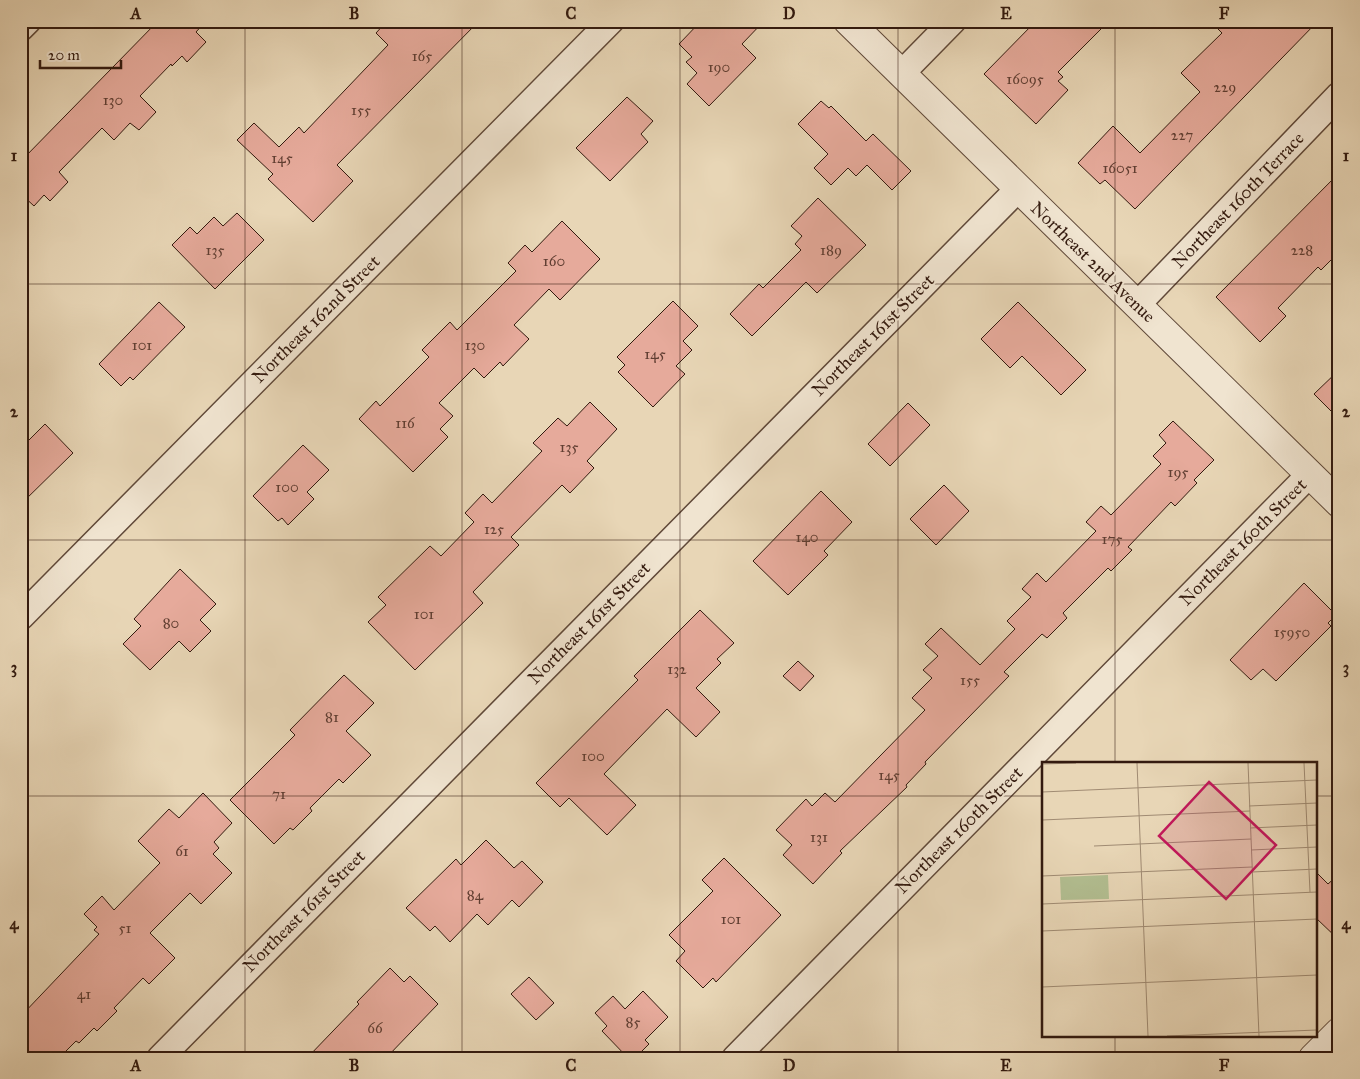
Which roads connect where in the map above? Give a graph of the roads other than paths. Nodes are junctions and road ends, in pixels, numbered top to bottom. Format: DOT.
graph roads {
  1 [pos="28,21"];
  2 [pos="612,21"];
  3 [pos="848,21"];
  4 [pos="953,21"];
  5 [pos="21,28"];
  6 [pos="901,74"];
  7 [pos="1339,95"];
  8 [pos="1018,188"];
  9 [pos="1137,305"];
  10 [pos="1310,474"];
  11 [pos="1339,503"];
  12 [pos="21,616"];
  13 [pos="1339,1032"];
  14 [pos="160,1058"];
  15 [pos="735,1058"];
  16 [pos="1313,1058"];
  1 -- 5 [label="street"];
  2 -- 12 [label="street, Northeast 162nd Street"];
  3 -- 6 [label="street, Northeast 2nd Avenue"];
  4 -- 6 [label="street"];
  6 -- 8 [label="street, Northeast 2nd Avenue"];
  7 -- 9 [label="street, Northeast 160th Terrace"];
  8 -- 9 [label="street, Northeast 2nd Avenue"];
  8 -- 14 [label="street, Northeast 161st Street"];
  9 -- 10 [label="street, Northeast 2nd Avenue"];
  10 -- 11 [label="street, Northeast 2nd Avenue"];
  10 -- 15 [label="street, Northeast 160th Street"];
  13 -- 16 [label="street"];
}
